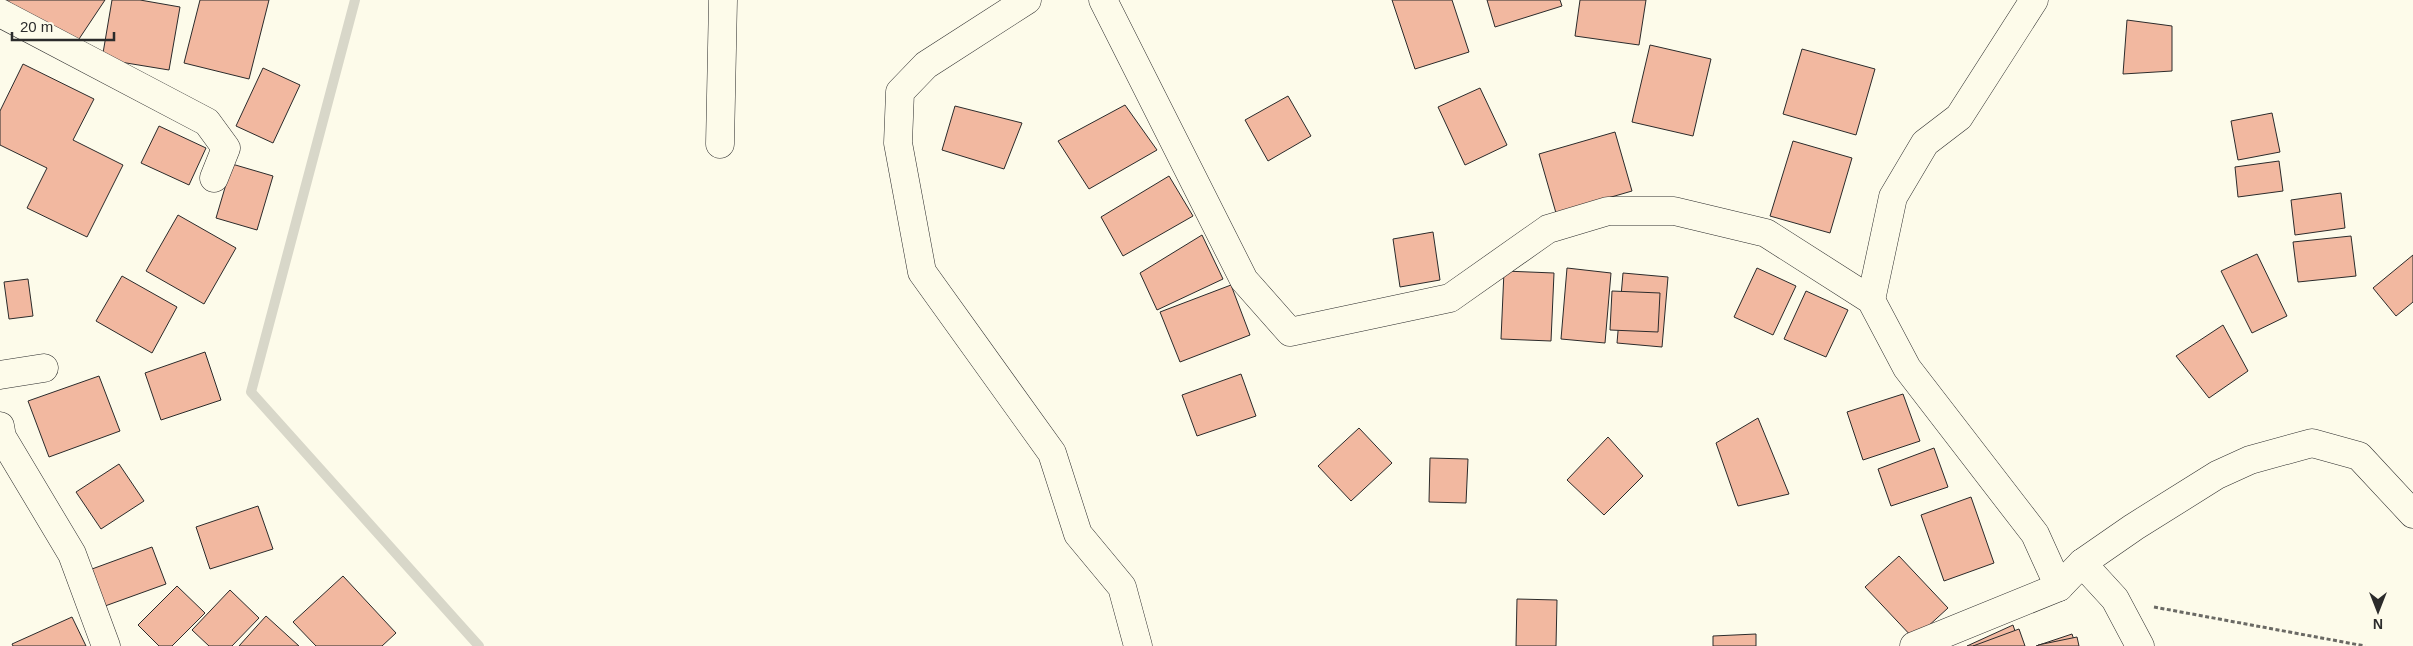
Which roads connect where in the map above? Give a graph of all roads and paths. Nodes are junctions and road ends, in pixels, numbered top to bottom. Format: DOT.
graph roads {
  1 [pos="723,0"];
  2 [pos="1027,0"];
  3 [pos="1103,0"];
  4 [pos="2034,0"];
  5 [pos="0,13"];
  6 [pos="720,144"];
  7 [pos="214,178"];
  8 [pos="1871,300"];
  9 [pos="44,368"];
  10 [pos="0,375"];
  11 [pos="0,426"];
  12 [pos="2413,514"];
  13 [pos="2082,563"];
  14 [pos="2059,587"];
  15 [pos="2116,599"];
  16 [pos="106,646"];
  17 [pos="1138,646"];
  18 [pos="1914,646"];
  19 [pos="2140,646"];
  20 [pos="2365,646"];
  1 -- 6 [label="street"];
  2 -- 17 [label="street"];
  3 -- 8 [label="street"];
  4 -- 8 [label="street"];
  5 -- 7 [label="street"];
  8 -- 14 [label="street"];
  9 -- 10 [label="street"];
  11 -- 16 [label="street"];
  12 -- 13 [label="street"];
  13 -- 14 [label="street"];
  13 -- 15 [label="street"];
  14 -- 18 [label="street"];
  15 -- 19 [label="street"];
  15 -- 20 [label="path"];
}
